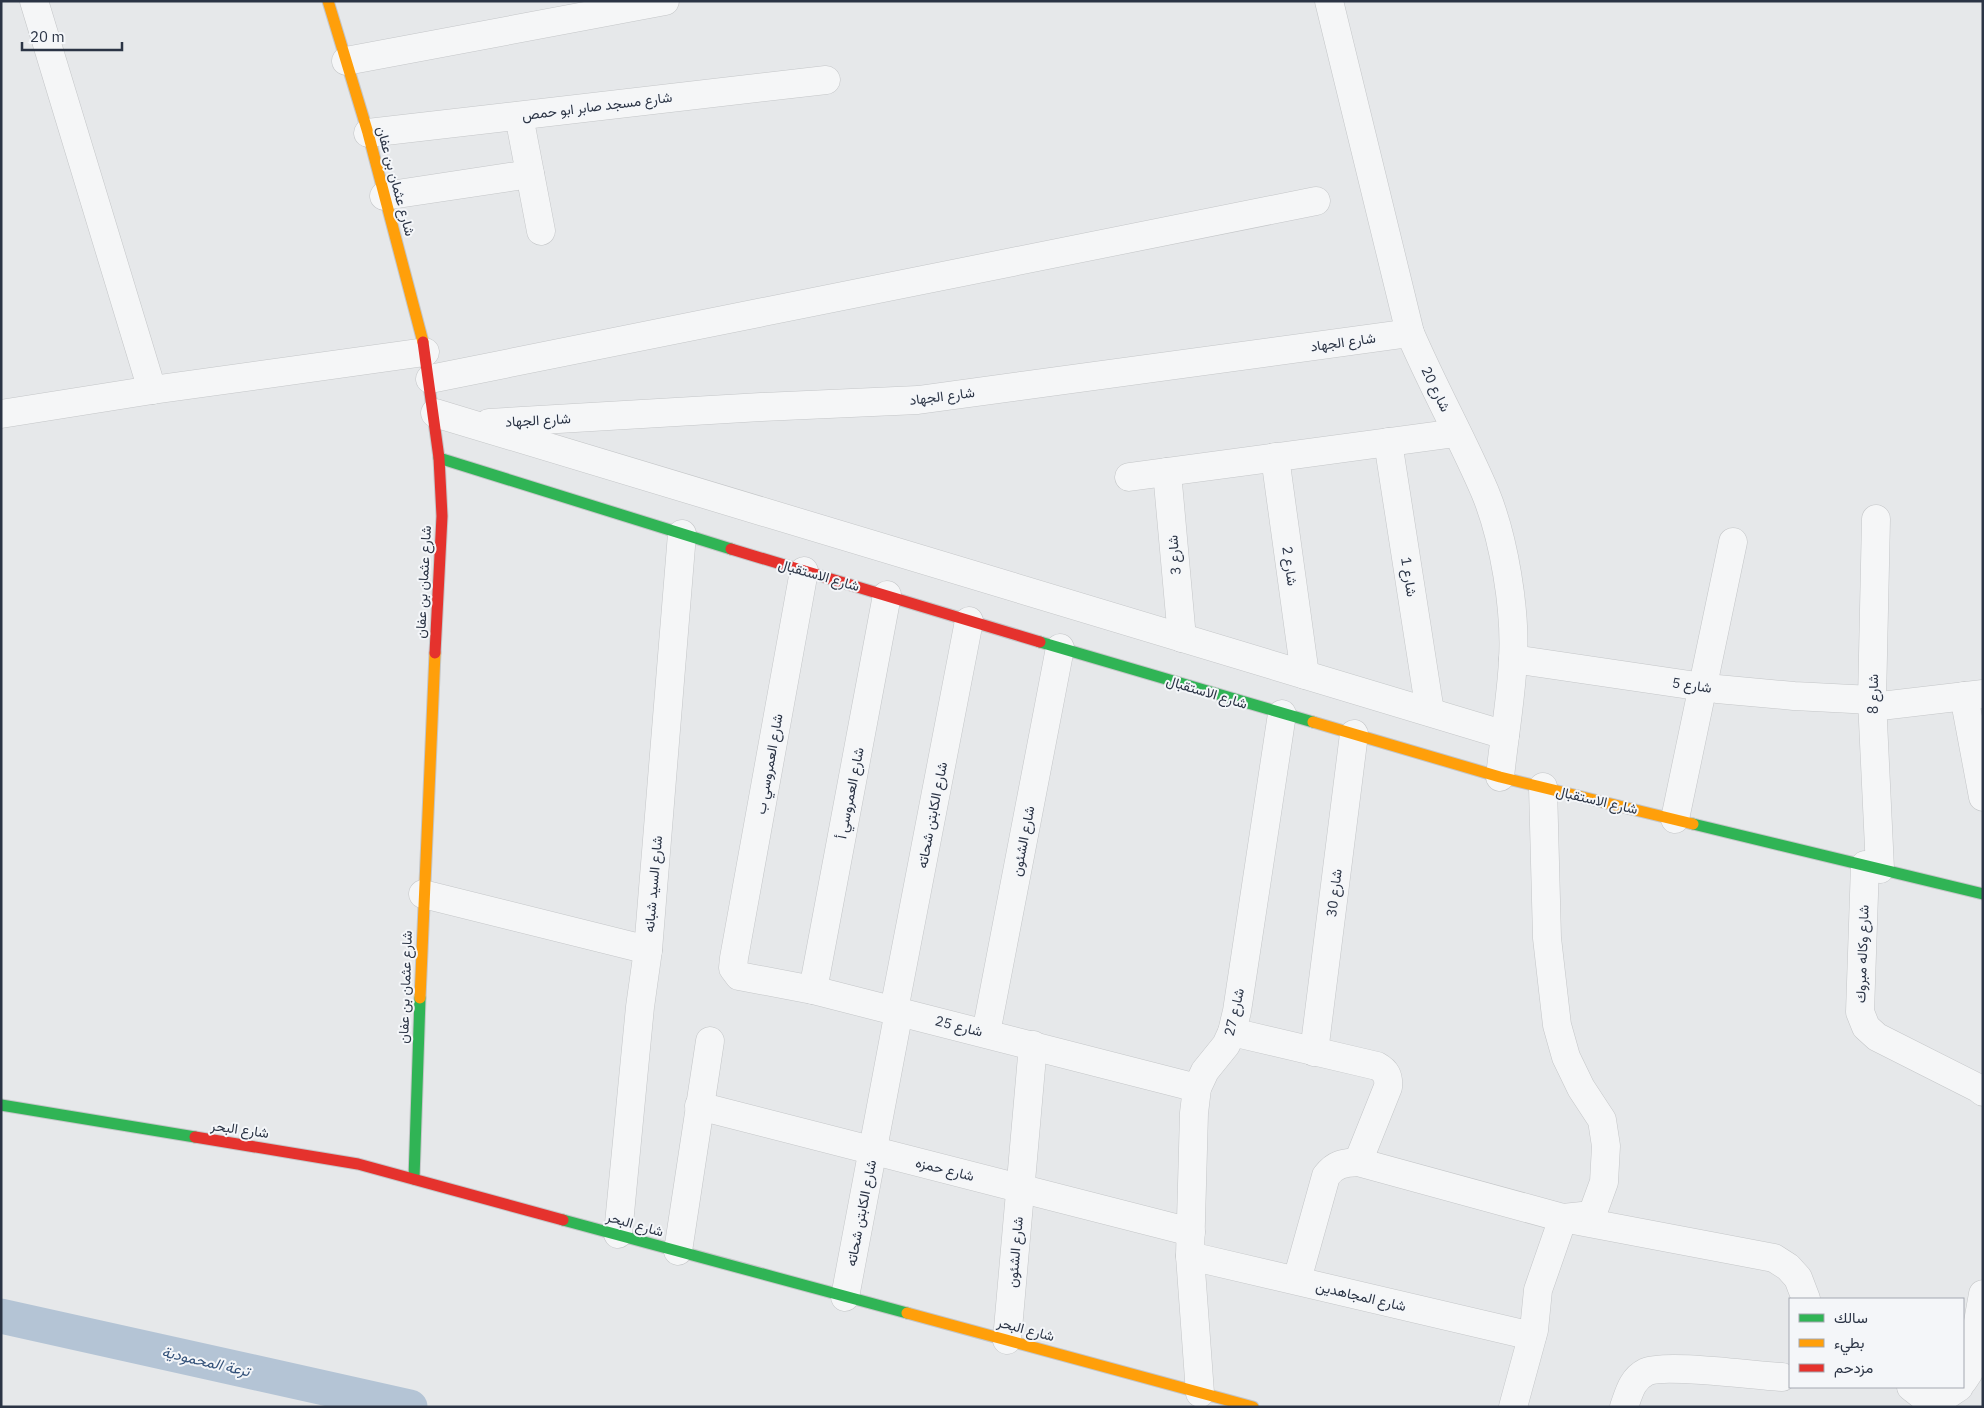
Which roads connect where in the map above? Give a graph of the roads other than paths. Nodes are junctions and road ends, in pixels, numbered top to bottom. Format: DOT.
graph roads {
  1 [pos="34,1"];
  2 [pos="328,1"];
  3 [pos="665,1"];
  4 [pos="1329,1"];
  5 [pos="346,61"];
  6 [pos="826,80"];
  7 [pos="519,116"];
  8 [pos="368,133"];
  9 [pos="530,174"];
  10 [pos="384,196"];
  11 [pos="1316,201"];
  12 [pos="541,231"];
  13 [pos="1410,333"];
  14 [pos="425,352"];
  15 [pos="430,379"];
  16 [pos="152,390"];
  17 [pos="434,413"];
  18 [pos="1,414"];
  19 [pos="471,424"];
  20 [pos="1456,433"];
  21 [pos="1388,442"];
  22 [pos="1275,457"];
  23 [pos="439,458"];
  24 [pos="1167,472"];
  25 [pos="1129,477"];
  26 [pos="1876,519"];
  27 [pos="682,534"];
  28 [pos="1733,542"];
  29 [pos="804,571"];
  30 [pos="887,595"];
  31 [pos="969,621"];
  32 [pos="1182,638"];
  33 [pos="1060,648"];
  34 [pos="1513,659"];
  35 [pos="1305,675"];
  36 [pos="1703,687"];
  37 [pos="1973,695"];
  38 [pos="1872,704"];
  39 [pos="1430,712"];
  40 [pos="1282,714"];
  41 [pos="1354,734"];
  42 [pos="1505,735"];
  43 [pos="1979,761"];
  44 [pos="1500,777"];
  45 [pos="1543,788"];
  46 [pos="1983,797"];
  47 [pos="1675,819"];
  48 [pos="1872,867"];
  49 [pos="423,894"];
  50 [pos="1983,894"];
  51 [pos="648,950"];
  52 [pos="734,958"];
  53 [pos="813,990"];
  54 [pos="897,1011"];
  55 [pos="1232,1032"];
  56 [pos="986,1033"];
  57 [pos="710,1041"];
  58 [pos="1033,1045"];
  59 [pos="1314,1052"];
  60 [pos="1197,1088"];
  61 [pos="1983,1092"];
  62 [pos="1,1105"];
  63 [pos="699,1106"];
  64 [pos="873,1151"];
  65 [pos="1358,1162"];
  66 [pos="414,1179"];
  67 [pos="1020,1188"];
  68 [pos="1563,1218"];
  69 [pos="618,1234"];
  70 [pos="1191,1244"];
  71 [pos="678,1251"];
  72 [pos="1297,1280"];
  73 [pos="1983,1294"];
  74 [pos="845,1296"];
  75 [pos="1806,1298"];
  76 [pos="1532,1336"];
  77 [pos="1007,1340"];
  78 [pos="1782,1377"];
  79 [pos="1964,1380"];
  80 [pos="1912,1388"];
  81 [pos="1957,1388"];
  82 [pos="1200,1393"];
  83 [pos="1931,1405"];
  84 [pos="1254,1407"];
  85 [pos="1512,1407"];
  86 [pos="1624,1407"];
  1 -- 16 [label="street"];
  2 -- 5 [label="street, شارع عثمان بن عفان"];
  3 -- 5 [label="street"];
  4 -- 13 [label="street, شارع 20"];
  5 -- 8 [label="street, شارع عثمان بن عفان"];
  6 -- 7 [label="street, شارع مسجد صابر ابو حمص"];
  7 -- 8 [label="street, شارع مسجد صابر ابو حمص"];
  7 -- 9 [label="street"];
  8 -- 10 [label="street, شارع عثمان بن عفان"];
  9 -- 10 [label="street"];
  9 -- 12 [label="street"];
  10 -- 14 [label="street, شارع عثمان بن عفان"];
  11 -- 15 [label="street"];
  13 -- 19 [label="street, شارع الجهاد"];
  13 -- 20 [label="street, شارع 20"];
  14 -- 15 [label="street, شارع عثمان بن عفان"];
  14 -- 16 [label="street"];
  15 -- 17 [label="street, شارع عثمان بن عفان"];
  16 -- 18 [label="street"];
  17 -- 19 [label="street"];
  17 -- 23 [label="street, شارع عثمان بن عفان"];
  19 -- 32 [label="street"];
  20 -- 21 [label="street"];
  20 -- 34 [label="street, شارع 20"];
  21 -- 22 [label="street"];
  21 -- 39 [label="street, شارع 1"];
  22 -- 24 [label="street"];
  22 -- 35 [label="street, شارع 2"];
  23 -- 27 [label="street, شارع الاستقبال"];
  23 -- 49 [label="street, شارع عثمان بن عفان"];
  24 -- 25 [label="street"];
  24 -- 32 [label="street, شارع 3"];
  26 -- 38 [label="street, شارع 8"];
  27 -- 29 [label="street, شارع الاستقبال"];
  27 -- 51 [label="street, شارع السيد شبانه"];
  28 -- 36 [label="street"];
  29 -- 30 [label="street, شارع الاستقبال"];
  29 -- 52 [label="street, شارع العمروسي ب"];
  30 -- 31 [label="street, شارع الاستقبال"];
  30 -- 53 [label="street, شارع العمروسي أ"];
  31 -- 33 [label="street, شارع الاستقبال"];
  31 -- 54 [label="street, شارع الكابتن شحاته"];
  32 -- 35 [label="street"];
  33 -- 40 [label="street, شارع الاستقبال"];
  33 -- 56 [label="street, شارع الشئون"];
  34 -- 36 [label="street, شارع 5"];
  34 -- 42 [label="street, شارع 20"];
  35 -- 39 [label="street"];
  36 -- 38 [label="street, شارع 5"];
  36 -- 47 [label="street"];
  37 -- 38 [label="street, شارع 5"];
  37 -- 43 [label="street"];
  38 -- 48 [label="street, شارع 8"];
  39 -- 42 [label="street"];
  40 -- 41 [label="street, شارع الاستقبال"];
  40 -- 55 [label="street, شارع 27"];
  41 -- 44 [label="street, شارع الاستقبال"];
  41 -- 59 [label="street, شارع 30"];
  42 -- 44 [label="street, شارع 20"];
  43 -- 46 [label="street"];
  44 -- 45 [label="street, شارع الاستقبال"];
  45 -- 47 [label="street, شارع الاستقبال"];
  45 -- 68 [label="street"];
  47 -- 48 [label="street, شارع الاستقبال"];
  48 -- 50 [label="street, شارع الاستقبال"];
  48 -- 61 [label="street, شارع وكاله مبروك"];
  49 -- 51 [label="street"];
  49 -- 66 [label="street, شارع عثمان بن عفان"];
  51 -- 69 [label="street, شارع السيد شبانه"];
  52 -- 53 [label="street, شارع 25"];
  53 -- 54 [label="street, شارع 25"];
  54 -- 56 [label="street, شارع 25"];
  54 -- 64 [label="street, شارع الكابتن شحاته"];
  55 -- 59 [label="street"];
  55 -- 60 [label="street, شارع 27"];
  56 -- 58 [label="street, شارع 25"];
  57 -- 63 [label="street"];
  58 -- 60 [label="street, شارع 25"];
  58 -- 67 [label="street, شارع الشئون"];
  59 -- 65 [label="street"];
  60 -- 70 [label="street, شارع 27"];
  62 -- 66 [label="street, شارع البحر"];
  63 -- 64 [label="street, شارع حمزه"];
  63 -- 71 [label="street"];
  64 -- 67 [label="street, شارع حمزه"];
  64 -- 74 [label="street, شارع الكابتن شحاته"];
  65 -- 68 [label="street"];
  65 -- 72 [label="street"];
  66 -- 69 [label="street, شارع البحر"];
  67 -- 70 [label="street, شارع حمزه"];
  67 -- 77 [label="street, شارع الشئون"];
  68 -- 75 [label="street"];
  68 -- 76 [label="street"];
  69 -- 71 [label="street, شارع البحر"];
  70 -- 72 [label="street, شارع المجاهدين"];
  70 -- 82 [label="street, شارع 27"];
  71 -- 74 [label="street, شارع البحر"];
  72 -- 76 [label="street, شارع المجاهدين"];
  73 -- 79 [label="street"];
  74 -- 77 [label="street, شارع البحر"];
  76 -- 85 [label="street"];
  77 -- 82 [label="street, شارع البحر"];
  78 -- 86 [label="street"];
  80 -- 83 [label="street"];
  81 -- 83 [label="street"];
  82 -- 84 [label="street, شارع البحر"];
}
